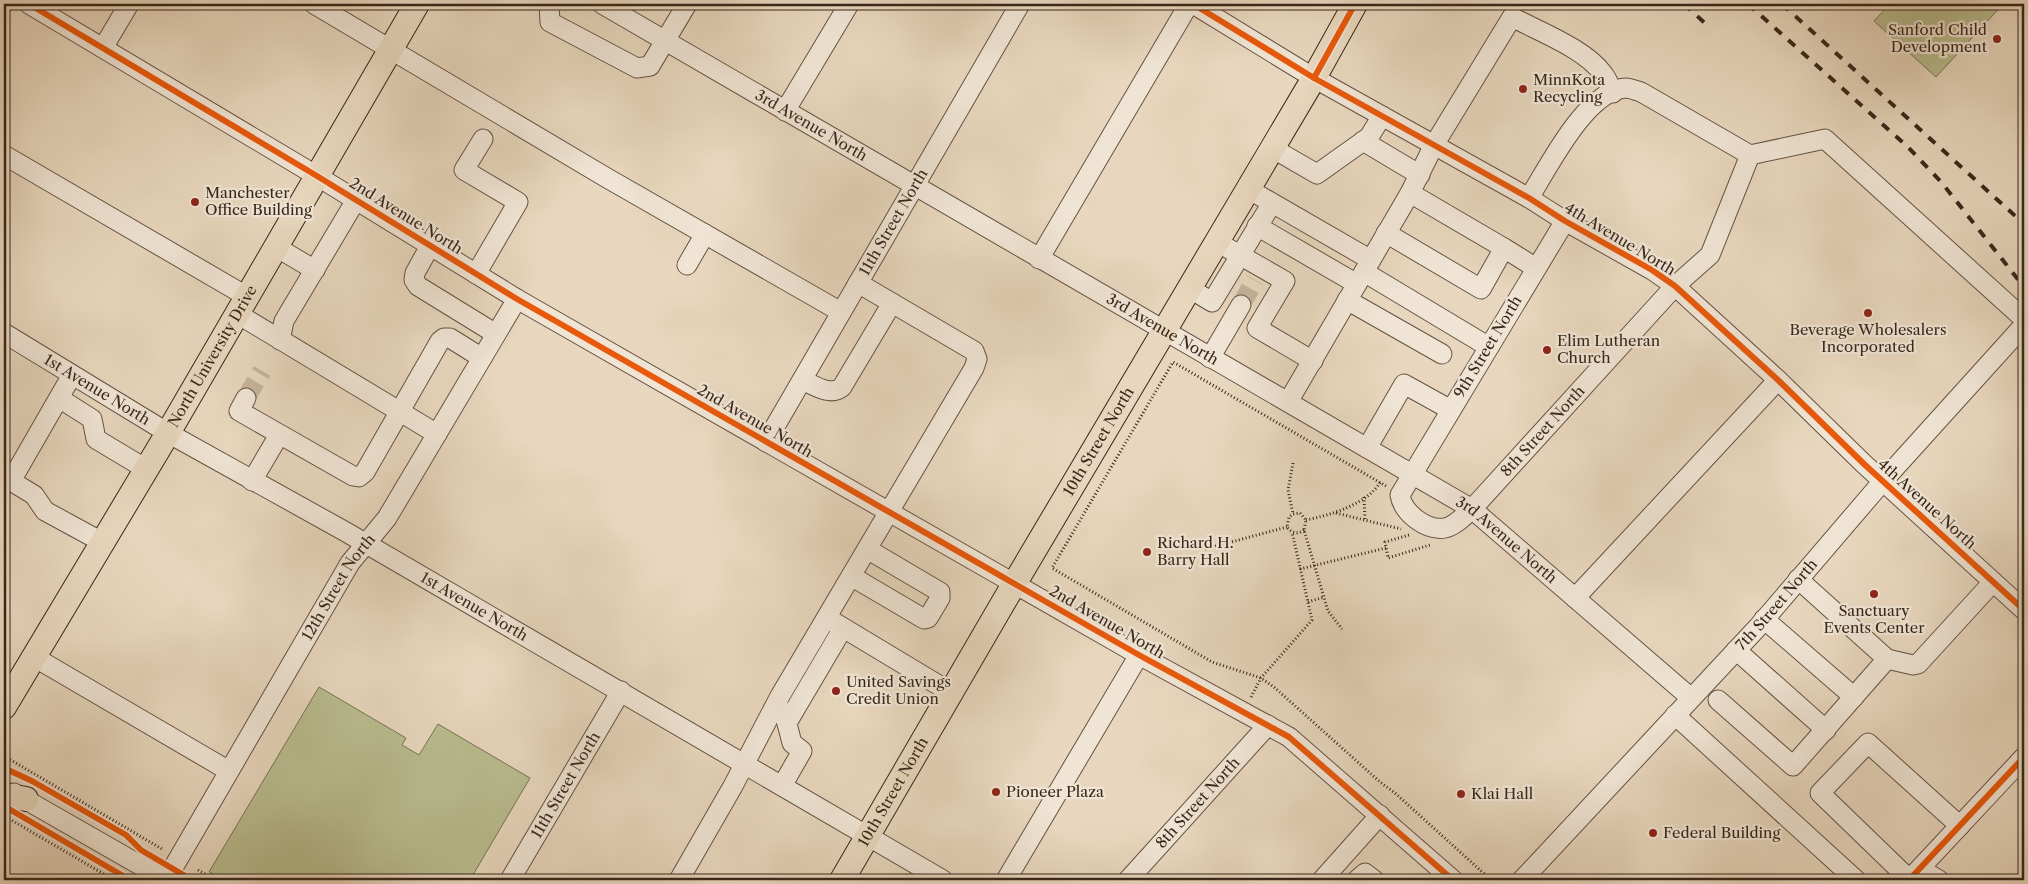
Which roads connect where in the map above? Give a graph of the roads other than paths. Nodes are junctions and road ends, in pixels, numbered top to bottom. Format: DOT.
graph roads {
  1 [pos="29,4"];
  2 [pos="129,4"];
  3 [pos="314,4"];
  4 [pos="417,4"];
  5 [pos="549,4"];
  6 [pos="602,4"];
  7 [pos="687,4"];
  8 [pos="849,4"];
  9 [pos="1020,4"];
  10 [pos="1191,4"];
  11 [pos="1355,4"];
  12 [pos="666,41"];
  13 [pos="103,48"];
  14 [pos="391,48"];
  15 [pos="1314,78"];
  16 [pos="1613,92"];
  17 [pos="785,111"];
  18 [pos="499,112"];
  19 [pos="1382,116"];
  20 [pos="1363,141"];
  21 [pos="1434,145"];
  22 [pos="1272,148"];
  23 [pos="4,154"];
  24 [pos="1750,156"];
  25 [pos="1420,174"];
  26 [pos="317,176"];
  27 [pos="914,186"];
  28 [pos="1248,189"];
  29 [pos="1410,193"];
  30 [pos="1529,198"];
  31 [pos="356,200"];
  32 [pos="1272,203"];
  33 [pos="1565,221"];
  34 [pos="1257,226"];
  35 [pos="1386,233"];
  36 [pos="705,234"];
  37 [pos="1217,242"];
  38 [pos="276,246"];
  39 [pos="430,246"];
  40 [pos="1504,248"];
  41 [pos="1240,255"];
  42 [pos="1039,259"];
  43 [pos="687,265"];
  44 [pos="1536,268"];
  45 [pos="315,270"];
  46 [pos="1364,272"];
  47 [pos="476,274"];
  48 [pos="858,283"];
  49 [pos="1675,286"];
  50 [pos="1189,288"];
  51 [pos="517,299"];
  52 [pos="1347,300"];
  53 [pos="1212,302"];
  54 [pos="892,303"];
  55 [pos="241,305"];
  56 [pos="1238,311"];
  57 [pos="841,312"];
  58 [pos="2024,319"];
  59 [pos="2024,324"];
  60 [pos="1257,328"];
  61 [pos="1164,331"];
  62 [pos="4,334"];
  63 [pos="496,334"];
  64 [pos="280,340"];
  65 [pos="1489,347"];
  66 [pos="1442,354"];
  67 [pos="482,358"];
  68 [pos="1210,358"];
  69 [pos="1313,361"];
  70 [pos="72,375"];
  71 [pos="802,380"];
  72 [pos="1778,380"];
  73 [pos="59,398"];
  74 [pos="246,398"];
  75 [pos="1288,402"];
  76 [pos="1451,410"];
  77 [pos="400,412"];
  78 [pos="168,433"];
  79 [pos="279,434"];
  80 [pos="437,434"];
  81 [pos="766,442"];
  82 [pos="1367,448"];
  83 [pos="146,469"];
  84 [pos="1412,474"];
  85 [pos="1883,480"];
  86 [pos="252,481"];
  87 [pos="1472,509"];
  88 [pos="888,512"];
  89 [pos="102,542"];
  90 [pos="366,544"];
  91 [pos="867,549"];
  92 [pos="851,576"];
  93 [pos="1798,579"];
  94 [pos="1994,582"];
  95 [pos="1014,583"];
  96 [pos="1575,598"];
  97 [pos="2024,610"];
  98 [pos="827,618"];
  99 [pos="1764,619"];
  100 [pos="843,628"];
  101 [pos="1736,650"];
  102 [pos="1139,655"];
  103 [pos="34,658"];
  104 [pos="1887,659"];
  105 [pos="621,691"];
  106 [pos="950,692"];
  107 [pos="780,696"];
  108 [pos="1854,697"];
  109 [pos="1692,698"];
  110 [pos="1718,700"];
  111 [pos="4,708"];
  112 [pos="1675,715"];
  113 [pos="787,723"];
  114 [pos="1268,725"];
  115 [pos="1826,730"];
  116 [pos="2024,757"];
  117 [pos="744,765"];
  118 [pos="229,771"];
  119 [pos="782,786"];
  120 [pos="4,787"];
  121 [pos="18,791"];
  122 [pos="1380,815"];
  123 [pos="1960,826"];
  124 [pos="866,837"];
  125 [pos="1913,876"];
  126 [pos="166,880"];
  127 [pos="510,880"];
  128 [pos="679,880"];
  129 [pos="842,880"];
  130 [pos="943,880"];
  131 [pos="1006,880"];
  132 [pos="1128,880"];
  133 [pos="1322,880"];
  134 [pos="1358,880"];
  135 [pos="1374,880"];
  136 [pos="1453,880"];
  137 [pos="1522,880"];
  138 [pos="1856,880"];
  139 [pos="1939,880"];
  1 -- 13 [label="street, 2nd Avenue North"];
  2 -- 13 [label="street"];
  3 -- 14 [label="street"];
  4 -- 14 [label="main road, North University Drive"];
  5 -- 12 [label="street"];
  6 -- 12 [label="street, 3rd Avenue North"];
  7 -- 12 [label="street"];
  8 -- 17 [label="street"];
  9 -- 27 [label="street, 11th Street North"];
  10 -- 15 [label="street, 4th Avenue North"];
  10 -- 42 [label="street"];
  11 -- 15 [label="main road, 10th Street North"];
  12 -- 17 [label="street, 3rd Avenue North"];
  13 -- 26 [label="street, 2nd Avenue North"];
  14 -- 18 [label="street"];
  14 -- 26 [label="main road, North University Drive"];
  15 -- 19 [label="street, 4th Avenue North"];
  15 -- 22 [label="main road, 10th Street North"];
  16 -- 21 [label="street"];
  16 -- 24 [label="street"];
  16 -- 30 [label="street"];
  17 -- 27 [label="street, 3rd Avenue North"];
  18 -- 36 [label="street"];
  18 -- 47 [label="street"];
  19 -- 20 [label="street"];
  19 -- 21 [label="street, 4th Avenue North"];
  20 -- 22 [label="street"];
  20 -- 25 [label="street"];
  21 -- 25 [label="street"];
  21 -- 30 [label="street, 4th Avenue North"];
  22 -- 28 [label="main road, 10th Street North"];
  23 -- 55 [label="street"];
  24 -- 49 [label="street, 8th Street North"];
  24 -- 58 [label="street"];
  25 -- 29 [label="street"];
  26 -- 31 [label="street, 2nd Avenue North"];
  26 -- 38 [label="main road, North University Drive"];
  27 -- 42 [label="street, 3rd Avenue North"];
  27 -- 48 [label="street, 11th Street North"];
  28 -- 32 [label="street"];
  28 -- 37 [label="main road, 10th Street North"];
  29 -- 35 [label="street"];
  29 -- 40 [label="street"];
  30 -- 33 [label="street, 4th Avenue North"];
  31 -- 39 [label="street, 2nd Avenue North"];
  31 -- 45 [label="street"];
  32 -- 34 [label="street"];
  32 -- 46 [label="street"];
  33 -- 44 [label="street, 9th Street North"];
  33 -- 49 [label="street, 4th Avenue North"];
  34 -- 41 [label="street"];
  34 -- 46 [label="street"];
  35 -- 40 [label="street"];
  35 -- 46 [label="street"];
  36 -- 43 [label="street"];
  36 -- 57 [label="street"];
  37 -- 41 [label="street"];
  37 -- 50 [label="main road, 10th Street North"];
  38 -- 45 [label="street"];
  38 -- 55 [label="main road, North University Drive"];
  39 -- 47 [label="street, 2nd Avenue North"];
  39 -- 63 [label="street"];
  40 -- 44 [label="street"];
  41 -- 53 [label="street"];
  41 -- 60 [label="street"];
  42 -- 61 [label="street, 3rd Avenue North"];
  44 -- 65 [label="street, 9th Street North"];
  45 -- 64 [label="street"];
  46 -- 52 [label="street"];
  46 -- 65 [label="street"];
  47 -- 51 [label="street, 2nd Avenue North"];
  48 -- 54 [label="street"];
  48 -- 57 [label="street, 11th Street North"];
  49 -- 72 [label="street, 4th Avenue North"];
  49 -- 87 [label="street, 8th Street North"];
  50 -- 53 [label="street"];
  50 -- 61 [label="main road, 10th Street North"];
  51 -- 63 [label="street, 12th Street North"];
  51 -- 81 [label="street, 2nd Avenue North"];
  52 -- 66 [label="street"];
  52 -- 69 [label="street"];
  53 -- 56 [label="street"];
  54 -- 71 [label="street"];
  54 -- 88 [label="street"];
  55 -- 64 [label="street"];
  55 -- 78 [label="main road, North University Drive"];
  56 -- 60 [label="street"];
  56 -- 68 [label="street"];
  57 -- 71 [label="street, 11th Street North"];
  59 -- 85 [label="street, 7th Street North"];
  60 -- 69 [label="street"];
  61 -- 68 [label="street, 3rd Avenue North"];
  61 -- 95 [label="main road, 10th Street North"];
  62 -- 70 [label="street, 1st Avenue North"];
  63 -- 67 [label="street, 12th Street North"];
  64 -- 77 [label="street"];
  65 -- 76 [label="street, 9th Street North"];
  67 -- 77 [label="street"];
  67 -- 80 [label="street, 12th Street North"];
  68 -- 75 [label="street, 3rd Avenue North"];
  69 -- 75 [label="street"];
  70 -- 73 [label="street"];
  70 -- 78 [label="street, 1st Avenue North"];
  71 -- 81 [label="street, 11th Street North"];
  72 -- 85 [label="street, 4th Avenue North"];
  72 -- 96 [label="street"];
  73 -- 83 [label="street"];
  73 -- 89 [label="street"];
  74 -- 79 [label="street"];
  75 -- 82 [label="street, 3rd Avenue North"];
  76 -- 82 [label="street"];
  76 -- 84 [label="street, 9th Street North"];
  77 -- 79 [label="street"];
  77 -- 80 [label="street"];
  78 -- 83 [label="main road, North University Drive"];
  78 -- 86 [label="street, 1st Avenue North"];
  79 -- 86 [label="street"];
  80 -- 90 [label="street, 12th Street North"];
  81 -- 88 [label="street, 2nd Avenue North"];
  82 -- 84 [label="street, 3rd Avenue North"];
  83 -- 89 [label="main road, North University Drive"];
  84 -- 87 [label="street, 3rd Avenue North"];
  84 -- 87 [label="street, 8th Street North"];
  85 -- 93 [label="street, 7th Street North"];
  85 -- 94 [label="street, 4th Avenue North"];
  86 -- 90 [label="street, 1st Avenue North"];
  87 -- 96 [label="street, 3rd Avenue North"];
  88 -- 91 [label="street"];
  88 -- 95 [label="street, 2nd Avenue North"];
  89 -- 103 [label="main road, North University Drive"];
  90 -- 105 [label="street, 1st Avenue North"];
  90 -- 118 [label="street, 12th Street North"];
  91 -- 92 [label="street"];
  91 -- 92 [label="street"];
  92 -- 98 [label="street"];
  93 -- 99 [label="street, 7th Street North"];
  93 -- 104 [label="street"];
  94 -- 97 [label="street, 4th Avenue North"];
  94 -- 104 [label="street"];
  95 -- 102 [label="street, 2nd Avenue North"];
  95 -- 106 [label="main road, 10th Street North"];
  96 -- 109 [label="street, 3rd Avenue North"];
  98 -- 100 [label="street"];
  98 -- 107 [label="street"];
  99 -- 101 [label="street, 7th Street North"];
  99 -- 108 [label="street"];
  100 -- 106 [label="street"];
  100 -- 113 [label="street"];
  101 -- 109 [label="street, 7th Street North"];
  101 -- 115 [label="street"];
  102 -- 114 [label="street, 2nd Avenue North"];
  102 -- 131 [label="street"];
  103 -- 111 [label="main road, North University Drive"];
  103 -- 118 [label="street"];
  104 -- 108 [label="street"];
  105 -- 117 [label="street, 1st Avenue North"];
  105 -- 127 [label="street, 11th Street North"];
  106 -- 124 [label="main road, 10th Street North"];
  107 -- 113 [label="street"];
  107 -- 117 [label="street"];
  108 -- 115 [label="street"];
  109 -- 112 [label="street, 7th Street North"];
  110 -- 115 [label="street"];
  112 -- 137 [label="street, 7th Street North"];
  112 -- 138 [label="street"];
  113 -- 119 [label="street"];
  114 -- 122 [label="street, 2nd Avenue North"];
  114 -- 132 [label="street, 8th Street North"];
  116 -- 123 [label="street"];
  117 -- 119 [label="street, 1st Avenue North"];
  117 -- 128 [label="street"];
  118 -- 126 [label="street, 12th Street North"];
  119 -- 124 [label="street, 1st Avenue North"];
  120 -- 121 [label="street"];
  121 -- 126 [label="street"];
  122 -- 133 [label="street"];
  122 -- 136 [label="street, 2nd Avenue North"];
  123 -- 125 [label="street"];
  123 -- 125 [label="street"];
  124 -- 129 [label="main road, 10th Street North"];
  124 -- 130 [label="street, 1st Avenue North"];
  125 -- 139 [label="street"];
  134 -- 135 [label="street"];
}
